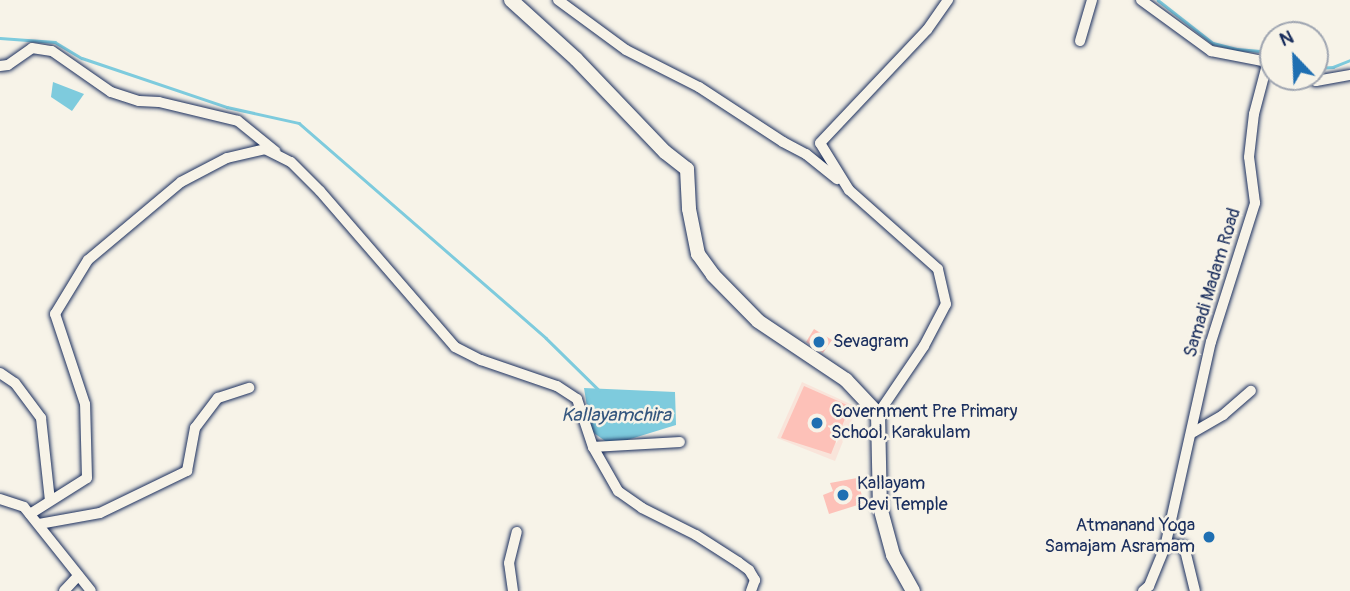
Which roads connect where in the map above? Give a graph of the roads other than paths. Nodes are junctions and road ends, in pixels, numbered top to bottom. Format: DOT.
graph roads {
  1 [pos="511,0"];
  2 [pos="558,0"];
  3 [pos="948,0"];
  4 [pos="1092,0"];
  5 [pos="1141,0"];
  6 [pos="1080,41"];
  7 [pos="1259,60"];
  8 [pos="0,66"];
  9 [pos="1350,75"];
  10 [pos="1329,79"];
  11 [pos="1261,91"];
  12 [pos="275,152"];
  13 [pos="849,190"];
  14 [pos="0,373"];
  15 [pos="249,388"];
  16 [pos="1251,391"];
  17 [pos="878,414"];
  18 [pos="1192,433"];
  19 [pos="680,442"];
  20 [pos="593,447"];
  21 [pos="0,499"];
  22 [pos="50,501"];
  23 [pos="30,514"];
  24 [pos="39,524"];
  25 [pos="517,532"];
  26 [pos="1166,544"];
  27 [pos="78,576"];
  28 [pos="64,591"];
  29 [pos="92,591"];
  30 [pos="513,591"];
  31 [pos="751,591"];
  32 [pos="913,591"];
  33 [pos="1143,591"];
  34 [pos="1195,591"];
  1 -- 17 [label="street"];
  2 -- 13 [label="street"];
  3 -- 13 [label="street"];
  4 -- 6 [label="street"];
  5 -- 7 [label="street"];
  8 -- 12 [label="street"];
  9 -- 10 [label="street"];
  11 -- 18 [label="street, Samadi Madam Road"];
  12 -- 20 [label="street"];
  12 -- 22 [label="street"];
  13 -- 17 [label="street"];
  14 -- 22 [label="street"];
  15 -- 24 [label="street"];
  16 -- 18 [label="street"];
  17 -- 32 [label="street"];
  18 -- 26 [label="street, Samadi Madam Road"];
  19 -- 20 [label="street"];
  20 -- 31 [label="street"];
  21 -- 23 [label="street"];
  22 -- 23 [label="street"];
  23 -- 24 [label="street"];
  24 -- 27 [label="street"];
  25 -- 30 [label="street"];
  26 -- 33 [label="street, Samadi Madam Road"];
  26 -- 34 [label="street"];
  27 -- 28 [label="street"];
  27 -- 29 [label="street"];
}
